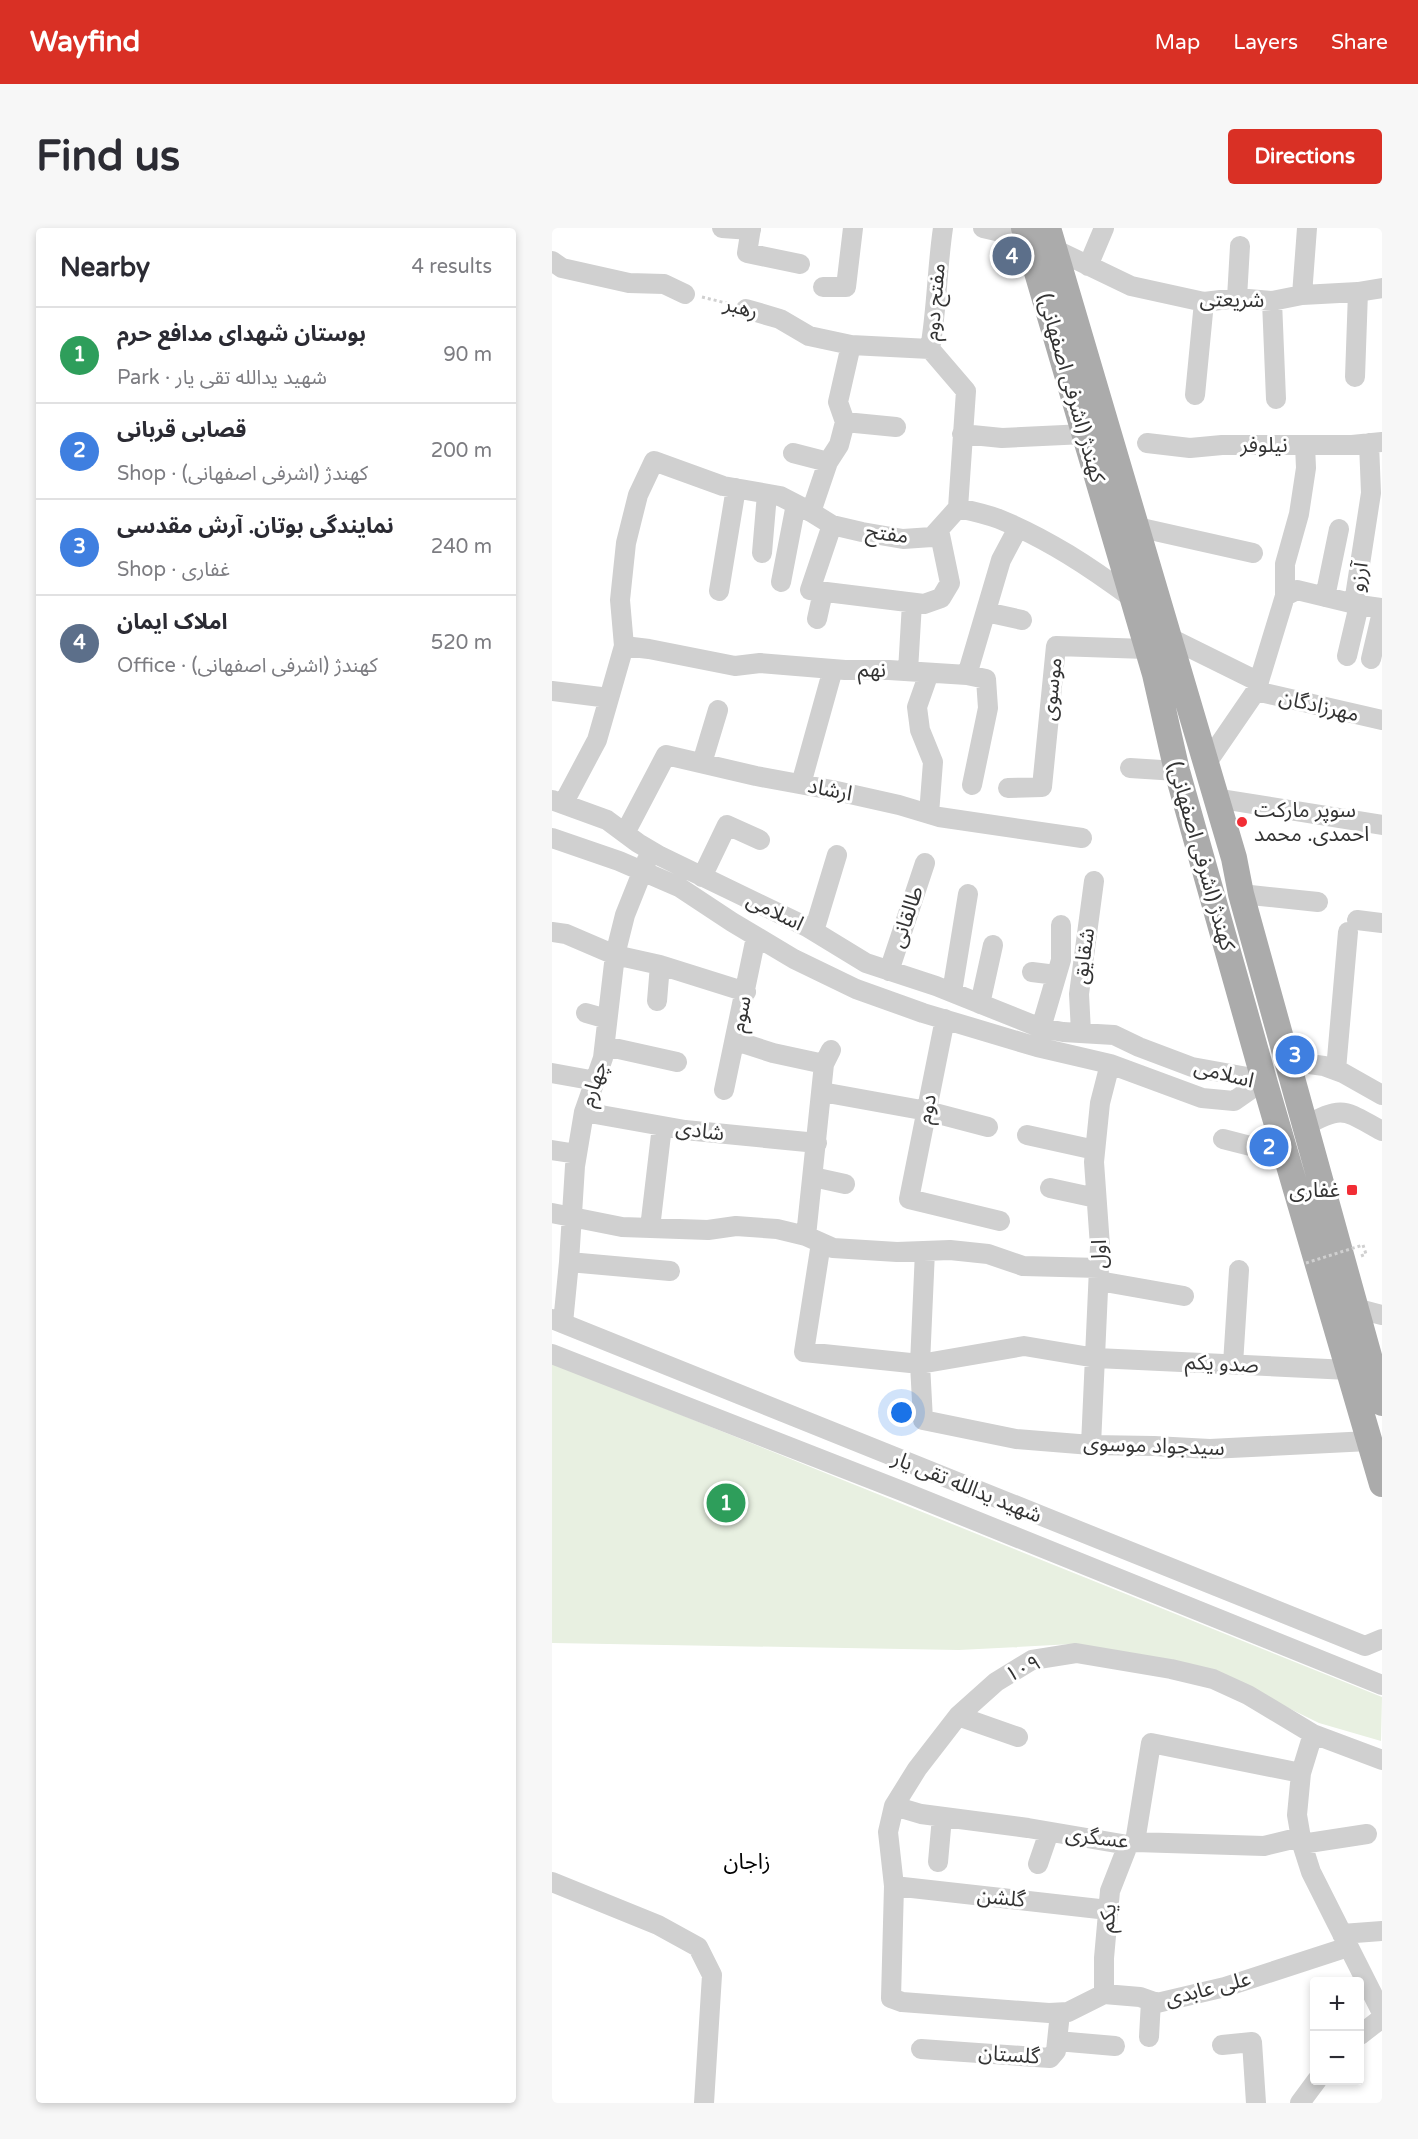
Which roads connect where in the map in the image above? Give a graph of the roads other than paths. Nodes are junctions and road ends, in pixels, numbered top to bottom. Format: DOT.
graph roads {
  1 [pos="722,228"];
  2 [pos="853,228"];
  3 [pos="943,228"];
  4 [pos="983,228"];
  5 [pos="1104,228"];
  6 [pos="1307,228"];
  7 [pos="751,229"];
  8 [pos="1038,236"];
  9 [pos="1240,246"];
  10 [pos="552,261"];
  11 [pos="800,264"];
  12 [pos="1088,266"];
  13 [pos="823,287"];
  14 [pos="1382,288"];
  15 [pos="1358,292"];
  16 [pos="685,294"];
  17 [pos="1302,295"];
  18 [pos="1237,298"];
  19 [pos="1272,301"];
  20 [pos="1204,302"];
  21 [pos="746,309"];
  22 [pos="850,345"];
  23 [pos="930,349"];
  24 [pos="1354,377"];
  25 [pos="1195,395"];
  26 [pos="1276,399"];
  27 [pos="845,422"];
  28 [pos="896,427"];
  29 [pos="962,434"];
  30 [pos="1085,434"];
  31 [pos="1376,442"];
  32 [pos="1147,443"];
  33 [pos="1305,445"];
  34 [pos="793,453"];
  35 [pos="828,462"];
  36 [pos="736,488"];
  37 [pos="767,494"];
  38 [pos="803,508"];
  39 [pos="958,508"];
  40 [pos="832,525"];
  41 [pos="1137,527"];
  42 [pos="1018,528"];
  43 [pos="1339,529"];
  44 [pos="939,531"];
  45 [pos="1253,553"];
  46 [pos="762,554"];
  47 [pos="781,582"];
  48 [pos="719,591"];
  49 [pos="823,591"];
  50 [pos="1285,596"];
  51 [pos="1325,597"];
  52 [pos="1132,598"];
  53 [pos="912,603"];
  54 [pos="1357,604"];
  55 [pos="1382,610"];
  56 [pos="986,612"];
  57 [pos="817,619"];
  58 [pos="1022,620"];
  59 [pos="1170,638"];
  60 [pos="624,646"];
  61 [pos="1146,649"];
  62 [pos="1347,656"];
  63 [pos="1371,659"];
  64 [pos="832,669"];
  65 [pos="908,671"];
  66 [pos="929,673"];
  67 [pos="1155,674"];
  68 [pos="967,675"];
  69 [pos="1257,686"];
  70 [pos="552,691"];
  71 [pos="609,698"];
  72 [pos="718,710"];
  73 [pos="1382,720"];
  74 [pos="702,764"];
  75 [pos="1207,767"];
  76 [pos="1130,768"];
  77 [pos="1177,771"];
  78 [pos="801,784"];
  79 [pos="972,785"];
  80 [pos="1008,788"];
  81 [pos="1215,798"];
  82 [pos="557,802"];
  83 [pos="928,814"];
  84 [pos="1189,814"];
  85 [pos="1382,825"];
  86 [pos="625,833"];
  87 [pos="552,838"];
  88 [pos="1082,838"];
  89 [pos="760,840"];
  90 [pos="650,850"];
  91 [pos="837,855"];
  92 [pos="1234,858"];
  93 [pos="925,863"];
  94 [pos="644,871"];
  95 [pos="702,877"];
  96 [pos="1094,881"];
  97 [pos="968,894"];
  98 [pos="1241,894"];
  99 [pos="1318,902"];
  100 [pos="1382,923"];
  101 [pos="1061,925"];
  102 [pos="814,931"];
  103 [pos="552,932"];
  104 [pos="756,937"];
  105 [pos="993,945"];
  106 [pos="615,955"];
  107 [pos="660,965"];
  108 [pos="889,971"];
  109 [pos="1032,972"];
  110 [pos="1056,975"];
  111 [pos="746,992"];
  112 [pos="952,992"];
  113 [pos="657,1001"];
  114 [pos="980,1004"];
  115 [pos="586,1013"];
  116 [pos="607,1019"];
  117 [pos="945,1019"];
  118 [pos="1041,1028"];
  119 [pos="1081,1032"];
  120 [pos="736,1041"];
  121 [pos="605,1046"];
  122 [pos="1287,1061"];
  123 [pos="677,1062"];
  124 [pos="1110,1064"];
  125 [pos="1336,1070"];
  126 [pos="552,1073"];
  127 [pos="596,1080"];
  128 [pos="1264,1080"];
  129 [pos="724,1090"];
  130 [pos="822,1092"];
  131 [pos="1382,1095"];
  132 [pos="927,1111"];
  133 [pos="584,1113"];
  134 [pos="662,1126"];
  135 [pos="1305,1126"];
  136 [pos="988,1127"];
  137 [pos="1382,1131"];
  138 [pos="1027,1135"];
  139 [pos="1222,1140"];
  140 [pos="816,1143"];
  141 [pos="552,1150"];
  142 [pos="1095,1150"];
  143 [pos="577,1154"];
  144 [pos="1286,1155"];
  145 [pos="813,1177"];
  146 [pos="845,1184"];
  147 [pos="1050,1188"];
  148 [pos="1096,1198"];
  149 [pos="561,1215"];
  150 [pos="1000,1221"];
  151 [pos="650,1228"];
  152 [pos="814,1239"];
  153 [pos="925,1251"];
  154 [pos="569,1262"];
  155 [pos="1239,1270"];
  156 [pos="670,1271"];
  157 [pos="1099,1275"];
  158 [pos="1184,1296"];
  159 [pos="1355,1308"];
  160 [pos="1382,1315"];
  161 [pos="557,1321"];
  162 [pos="552,1354"];
  163 [pos="1096,1358"];
  164 [pos="920,1364"];
  165 [pos="1233,1364"];
  166 [pos="1349,1370"];
  167 [pos="1382,1403"];
  168 [pos="1370,1441"];
  169 [pos="1091,1445"];
  170 [pos="1382,1484"];
  171 [pos="1382,1639"];
  172 [pos="1358,1643"];
  173 [pos="1348,1673"];
  174 [pos="1382,1685"];
  175 [pos="958,1716"];
  176 [pos="1313,1734"];
  177 [pos="1018,1737"];
  178 [pos="1382,1760"];
  179 [pos="1301,1773"];
  180 [pos="894,1806"];
  181 [pos="942,1817"];
  182 [pos="1048,1832"];
  183 [pos="1367,1834"];
  184 [pos="1301,1840"];
  185 [pos="1131,1844"];
  186 [pos="939,1862"];
  187 [pos="1038,1864"];
  188 [pos="552,1882"];
  189 [pos="894,1886"];
  190 [pos="1108,1910"];
  191 [pos="1382,1931"];
  192 [pos="1345,1941"];
  193 [pos="1104,1994"];
  194 [pos="1151,2001"];
  195 [pos="1060,2013"];
  196 [pos="1382,2016"];
  197 [pos="1364,2032"];
  198 [pos="1149,2037"];
  199 [pos="1057,2041"];
  200 [pos="1222,2045"];
  201 [pos="1115,2046"];
  202 [pos="921,2049"];
  203 [pos="1313,2085"];
  204 [pos="704,2103"];
  205 [pos="1256,2103"];
  206 [pos="1300,2103"];
  1 -- 7 [label="street"];
  2 -- 13 [label="street"];
  3 -- 23 [label="street, مفتح دوم"];
  4 -- 8 [label="street, شریعتی"];
  5 -- 12 [label="street"];
  6 -- 17 [label="street"];
  7 -- 11 [label="street"];
  8 -- 12 [label="street, شریعتی"];
  8 -- 30 [label="main road, کهندژ (اشرفی اصفهانی)"];
  8 -- 41 [label="main road, کهندژ (اشرفی اصفهانی)"];
  9 -- 18 [label="street"];
  10 -- 16 [label="street"];
  12 -- 20 [label="street, شریعتی"];
  14 -- 15 [label="street, شریعتی"];
  15 -- 17 [label="street, شریعتی"];
  15 -- 24 [label="street"];
  17 -- 19 [label="street, شریعتی"];
  18 -- 19 [label="street, شریعتی"];
  18 -- 20 [label="street, شریعتی"];
  19 -- 26 [label="street"];
  20 -- 25 [label="street"];
  21 -- 22 [label="street, رهبر"];
  22 -- 23 [label="street, رهبر"];
  22 -- 27 [label="street"];
  23 -- 29 [label="street, مفتح دوم"];
  27 -- 28 [label="street"];
  27 -- 35 [label="street"];
  29 -- 30 [label="street"];
  29 -- 39 [label="street, مفتح دوم"];
  30 -- 52 [label="main road, کهندژ (اشرفی اصفهانی)"];
  31 -- 33 [label="street, نیلوفر"];
  31 -- 54 [label="street, آرزو"];
  32 -- 33 [label="street, نیلوفر"];
  33 -- 50 [label="street"];
  34 -- 35 [label="street"];
  35 -- 38 [label="street"];
  36 -- 37 [label="street, مفتح"];
  36 -- 48 [label="street"];
  36 -- 60 [label="street, مفتح"];
  37 -- 38 [label="street, مفتح"];
  37 -- 46 [label="street"];
  38 -- 40 [label="street, مفتح"];
  38 -- 47 [label="street"];
  39 -- 42 [label="street"];
  39 -- 44 [label="street, مفتح"];
  40 -- 44 [label="street, مفتح"];
  40 -- 49 [label="street"];
  41 -- 45 [label="street"];
  41 -- 59 [label="main road, کهندژ (اشرفی اصفهانی)"];
  42 -- 52 [label="street"];
  42 -- 56 [label="street"];
  43 -- 51 [label="street"];
  44 -- 53 [label="street"];
  49 -- 53 [label="street"];
  49 -- 57 [label="street"];
  50 -- 51 [label="street"];
  50 -- 69 [label="street"];
  51 -- 54 [label="street"];
  52 -- 61 [label="main road, کهندژ (اشرفی اصفهانی)"];
  53 -- 65 [label="street"];
  54 -- 55 [label="street"];
  54 -- 62 [label="street, آرزو"];
  55 -- 63 [label="street"];
  56 -- 58 [label="street"];
  56 -- 68 [label="street"];
  59 -- 69 [label="street, مهرزادگان"];
  59 -- 75 [label="main road, کهندژ (اشرفی اصفهانی)"];
  60 -- 64 [label="street, نهم"];
  60 -- 71 [label="street"];
  61 -- 67 [label="main road, کهندژ (اشرفی اصفهانی)"];
  61 -- 80 [label="street, موسوی"];
  64 -- 65 [label="street, نهم"];
  64 -- 78 [label="street"];
  65 -- 66 [label="street, نهم"];
  66 -- 68 [label="street, نهم"];
  66 -- 83 [label="street"];
  67 -- 75 [label="main road"];
  67 -- 77 [label="main road, کهندژ (اشرفی اصفهانی)"];
  68 -- 79 [label="street"];
  69 -- 73 [label="street, مهرزادگان"];
  69 -- 75 [label="street"];
  70 -- 71 [label="street"];
  71 -- 82 [label="street"];
  72 -- 74 [label="street"];
  74 -- 78 [label="street, ارشاد"];
  74 -- 86 [label="street, ارشاد"];
  75 -- 81 [label="main road, کهندژ (اشرفی اصفهانی)"];
  76 -- 77 [label="street"];
  77 -- 84 [label="main road, کهندژ (اشرفی اصفهانی)"];
  78 -- 83 [label="street, ارشاد"];
  81 -- 85 [label="street"];
  81 -- 92 [label="main road, کهندژ (اشرفی اصفهانی)"];
  82 -- 86 [label="street, اسلامی"];
  83 -- 88 [label="street, ارشاد"];
  84 -- 92 [label="main road"];
  84 -- 128 [label="main road, کهندژ (اشرفی اصفهانی)"];
  86 -- 90 [label="street, اسلامی"];
  87 -- 94 [label="street, اسلامی"];
  89 -- 95 [label="street"];
  90 -- 94 [label="street, چهارم"];
  90 -- 95 [label="street, اسلامی"];
  91 -- 102 [label="street"];
  92 -- 98 [label="main road, کهندژ (اشرفی اصفهانی)"];
  93 -- 108 [label="street, طالقانی"];
  94 -- 104 [label="street, اسلامی"];
  94 -- 106 [label="street, چهارم"];
  95 -- 102 [label="street, اسلامی"];
  96 -- 119 [label="street, شقایق"];
  97 -- 112 [label="street"];
  98 -- 99 [label="street"];
  98 -- 122 [label="main road, کهندژ (اشرفی اصفهانی)"];
  100 -- 125 [label="street"];
  101 -- 110 [label="street"];
  102 -- 108 [label="street, اسلامی"];
  103 -- 106 [label="street"];
  104 -- 111 [label="street, سوم"];
  104 -- 117 [label="street, اسلامی"];
  105 -- 114 [label="street"];
  106 -- 107 [label="street"];
  106 -- 116 [label="street, چهارم"];
  107 -- 111 [label="street"];
  107 -- 113 [label="street"];
  108 -- 112 [label="street, اسلامی"];
  109 -- 110 [label="street"];
  110 -- 118 [label="street"];
  111 -- 120 [label="street, سوم"];
  112 -- 114 [label="street, اسلامی"];
  114 -- 118 [label="street, اسلامی"];
  115 -- 116 [label="street"];
  116 -- 121 [label="street, چهارم"];
  117 -- 124 [label="street, اسلامی"];
  117 -- 132 [label="street, دوم"];
  118 -- 119 [label="street, اسلامی"];
  119 -- 128 [label="street, اسلامی"];
  120 -- 129 [label="street, سوم"];
  120 -- 130 [label="street"];
  121 -- 123 [label="street"];
  121 -- 127 [label="street, چهارم"];
  122 -- 125 [label="street"];
  122 -- 135 [label="main road, کهندژ (اشرفی اصفهانی)"];
  124 -- 128 [label="street, اسلامی"];
  124 -- 142 [label="street, اول"];
  125 -- 131 [label="street"];
  126 -- 127 [label="street"];
  127 -- 133 [label="street, چهارم"];
  128 -- 144 [label="main road, کهندژ (اشرفی اصفهانی)"];
  130 -- 132 [label="street"];
  130 -- 140 [label="street"];
  132 -- 136 [label="street"];
  132 -- 150 [label="street, دوم"];
  133 -- 134 [label="street, شادی"];
  133 -- 143 [label="street, چهارم"];
  134 -- 140 [label="street, شادی"];
  134 -- 151 [label="street"];
  135 -- 137 [label="street"];
  135 -- 159 [label="main road, کهندژ (اشرفی اصفهانی)"];
  138 -- 142 [label="street"];
  139 -- 144 [label="street"];
  140 -- 145 [label="street"];
  141 -- 143 [label="street"];
  142 -- 148 [label="street, اول"];
  143 -- 149 [label="street, چهارم"];
  144 -- 166 [label="main road, کهندژ (اشرفی اصفهانی)"];
  145 -- 146 [label="street"];
  145 -- 152 [label="street"];
  147 -- 148 [label="street"];
  148 -- 157 [label="street, اول"];
  149 -- 151 [label="street"];
  149 -- 154 [label="street, چهارم"];
  151 -- 152 [label="street"];
  152 -- 153 [label="street"];
  152 -- 164 [label="street, صدو یکم"];
  153 -- 157 [label="street"];
  153 -- 164 [label="street"];
  154 -- 156 [label="street"];
  154 -- 161 [label="street, چهارم"];
  155 -- 165 [label="street"];
  157 -- 158 [label="street"];
  157 -- 163 [label="street, اول"];
  159 -- 160 [label="street"];
  159 -- 167 [label="main road, کهندژ (اشرفی اصفهانی)"];
  161 -- 172 [label="street, شهید یدالله تقی یار"];
  162 -- 173 [label="street, شهید یدالله تقی یار"];
  163 -- 164 [label="street, صدو یکم"];
  163 -- 165 [label="street, صدو یکم"];
  163 -- 169 [label="street, اول"];
  164 -- 169 [label="street, سیدجواد موسوی"];
  165 -- 166 [label="street, صدو یکم"];
  166 -- 168 [label="main road, کهندژ (اشرفی اصفهانی)"];
  168 -- 169 [label="street, سیدجواد موسوی"];
  168 -- 170 [label="main road, کهندژ (اشرفی اصفهانی)"];
  171 -- 172 [label="street"];
  172 -- 173 [label="street"];
  173 -- 174 [label="street, شهید یدالله تقی یار"];
  175 -- 176 [label="street, ۱۰۹"];
  175 -- 177 [label="street"];
  175 -- 180 [label="street, ۱۰۹"];
  176 -- 178 [label="street, ۱۰۹"];
  176 -- 179 [label="street"];
  179 -- 184 [label="street"];
  179 -- 185 [label="street, یکم"];
  180 -- 181 [label="street, عسگری"];
  180 -- 189 [label="street, ۱۰۹"];
  181 -- 182 [label="street, عسگری"];
  181 -- 186 [label="street"];
  182 -- 185 [label="street, عسگری"];
  182 -- 187 [label="street"];
  183 -- 184 [label="street, عسگری"];
  184 -- 185 [label="street, عسگری"];
  184 -- 192 [label="street"];
  185 -- 190 [label="street, یکم"];
  188 -- 204 [label="street"];
  189 -- 190 [label="street, گلشن"];
  189 -- 195 [label="street, ۱۰۹"];
  190 -- 193 [label="street, یکم"];
  191 -- 192 [label="street, علی عابدی"];
  192 -- 194 [label="street, علی عابدی"];
  192 -- 196 [label="street"];
  193 -- 194 [label="street, علی عابدی"];
  193 -- 195 [label="street"];
  194 -- 198 [label="street"];
  195 -- 199 [label="street, گلستان"];
  196 -- 197 [label="street"];
  199 -- 201 [label="street"];
  199 -- 202 [label="street, گلستان"];
  200 -- 205 [label="street"];
  203 -- 206 [label="street"];
}
